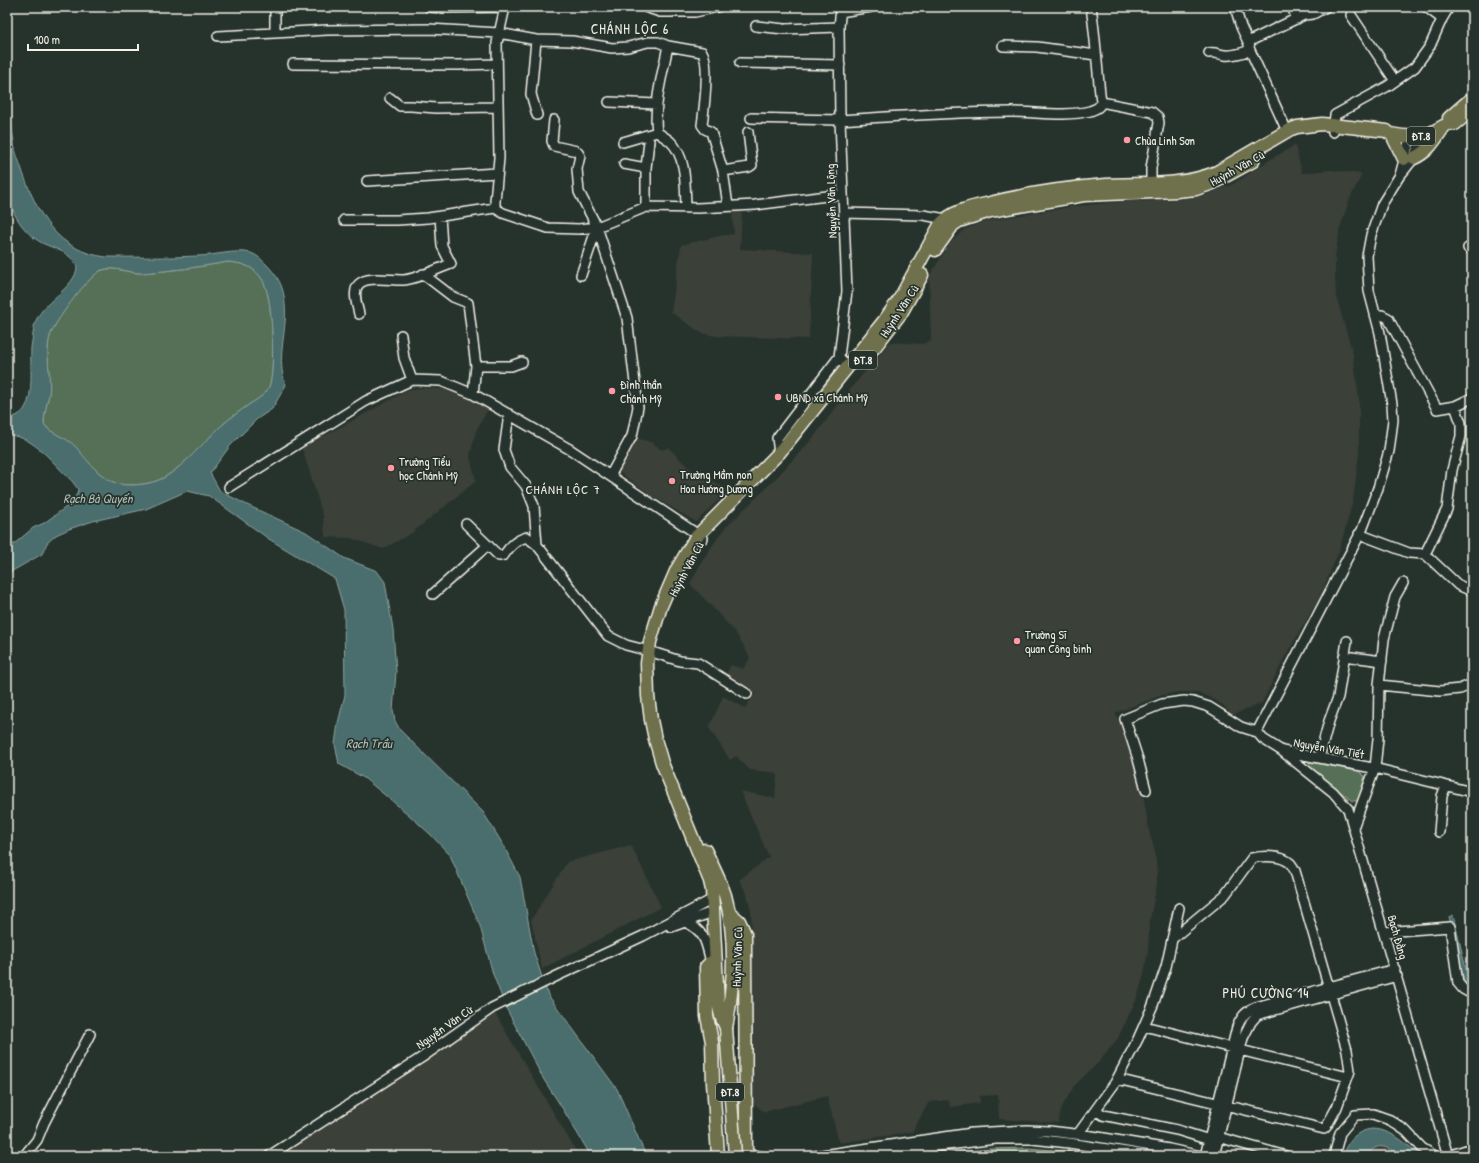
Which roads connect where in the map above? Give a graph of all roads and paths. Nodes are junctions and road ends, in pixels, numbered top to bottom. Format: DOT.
graph roads {
  1 [pos="275,7"];
  2 [pos="429,7"];
  3 [pos="505,7"];
  4 [pos="645,7"];
  5 [pos="718,7"];
  6 [pos="871,7"];
  7 [pos="1091,7"];
  8 [pos="1235,7"];
  9 [pos="1292,7"];
  10 [pos="1326,7"];
  11 [pos="1426,7"];
  12 [pos="1449,7"];
  13 [pos="840,9"];
  14 [pos="1350,15"];
  15 [pos="1297,19"];
  16 [pos="1442,19"];
  17 [pos="756,26"];
  18 [pos="838,27"];
  19 [pos="275,33"];
  20 [pos="499,33"];
  21 [pos="218,36"];
  22 [pos="536,40"];
  23 [pos="668,46"];
  24 [pos="1003,46"];
  25 [pos="1249,47"];
  26 [pos="1209,53"];
  27 [pos="1096,55"];
  28 [pos="740,63"];
  29 [pos="293,64"];
  30 [pos="497,64"];
  31 [pos="840,65"];
  32 [pos="1395,81"];
  33 [pos="390,98"];
  34 [pos="1472,98"];
  35 [pos="609,102"];
  36 [pos="1101,102"];
  37 [pos="657,104"];
  38 [pos="497,107"];
  39 [pos="1472,110"];
  40 [pos="537,115"];
  41 [pos="751,118"];
  42 [pos="554,120"];
  43 [pos="840,120"];
  44 [pos="1446,125"];
  45 [pos="1334,128"];
  46 [pos="657,132"];
  47 [pos="748,132"];
  48 [pos="1287,132"];
  49 [pos="1391,135"];
  50 [pos="1417,136"];
  51 [pos="649,141"];
  52 [pos="623,142"];
  53 [pos="1409,158"];
  54 [pos="624,164"];
  55 [pos="646,168"];
  56 [pos="723,172"];
  57 [pos="497,173"];
  58 [pos="367,181"];
  59 [pos="1151,184"];
  60 [pos="843,194"];
  61 [pos="728,206"];
  62 [pos="646,207"];
  63 [pos="686,207"];
  64 [pos="495,208"];
  65 [pos="844,213"];
  66 [pos="440,216"];
  67 [pos="946,219"];
  68 [pos="344,220"];
  69 [pos="958,221"];
  70 [pos="597,227"];
  71 [pos="423,274"];
  72 [pos="581,276"];
  73 [pos="359,314"];
  74 [pos="1375,315"];
  75 [pos="401,335"];
  76 [pos="839,357"];
  77 [pos="522,362"];
  78 [pos="476,366"];
  79 [pos="850,370"];
  80 [pos="412,380"];
  81 [pos="473,394"];
  82 [pos="1472,398"];
  83 [pos="1455,406"];
  84 [pos="509,414"];
  85 [pos="780,457"];
  86 [pos="610,476"];
  87 [pos="229,486"];
  88 [pos="466,524"];
  89 [pos="1359,534"];
  90 [pos="701,536"];
  91 [pos="488,545"];
  92 [pos="537,545"];
  93 [pos="1425,554"];
  94 [pos="1403,583"];
  95 [pos="1472,591"];
  96 [pos="433,594"];
  97 [pos="1347,640"];
  98 [pos="652,652"];
  99 [pos="1344,656"];
  100 [pos="1382,661"];
  101 [pos="1379,684"];
  102 [pos="1472,684"];
  103 [pos="747,694"];
  104 [pos="1257,732"];
  105 [pos="1282,751"];
  106 [pos="1319,758"];
  107 [pos="1375,768"];
  108 [pos="1446,786"];
  109 [pos="1146,790"];
  110 [pos="1472,792"];
  111 [pos="1354,825"];
  112 [pos="1439,832"];
  113 [pos="725,895"];
  114 [pos="713,899"];
  115 [pos="1179,908"];
  116 [pos="729,912"];
  117 [pos="714,913"];
  118 [pos="739,921"];
  119 [pos="685,922"];
  120 [pos="1384,932"];
  121 [pos="643,936"];
  122 [pos="1172,939"];
  123 [pos="715,949"];
  124 [pos="711,962"];
  125 [pos="1396,973"];
  126 [pos="1330,990"];
  127 [pos="1472,994"];
  128 [pos="1144,1026"];
  129 [pos="726,1028"];
  130 [pos="90,1034"];
  131 [pos="1236,1048"];
  132 [pos="1348,1077"];
  133 [pos="1117,1079"];
  134 [pos="1222,1105"];
  135 [pos="1096,1110"];
  136 [pos="716,1126"];
  137 [pos="1078,1134"];
  138 [pos="968,1138"];
  139 [pos="1214,1138"];
  140 [pos="743,1147"];
  141 [pos="1472,1148"];
  142 [pos="718,1155"];
  143 [pos="24,1156"];
  144 [pos="269,1156"];
  145 [pos="759,1156"];
  146 [pos="815,1156"];
  147 [pos="858,1156"];
  148 [pos="1152,1156"];
  149 [pos="1201,1156"];
  150 [pos="1205,1156"];
  151 [pos="1214,1156"];
  152 [pos="1286,1156"];
  153 [pos="1334,1156"];
  154 [pos="1435,1156"];
  155 [pos="1448,1156"];
  1 -- 19 [label="street"];
  2 -- 3 [label="street"];
  3 -- 20 [label="street"];
  4 -- 5 [label="street"];
  6 -- 13 [label="street"];
  7 -- 27 [label="street"];
  8 -- 25 [label="street"];
  9 -- 15 [label="street"];
  10 -- 15 [label="street"];
  11 -- 16 [label="street"];
  12 -- 16 [label="street"];
  13 -- 18 [label="street, Nguyễn Văn Lộng"];
  14 -- 32 [label="street"];
  15 -- 25 [label="street"];
  16 -- 32 [label="street"];
  17 -- 18 [label="street"];
  18 -- 31 [label="street, Nguyễn Văn Lộng"];
  19 -- 20 [label="street"];
  19 -- 21 [label="street"];
  20 -- 22 [label="street"];
  20 -- 30 [label="street"];
  22 -- 23 [label="street"];
  22 -- 40 [label="street"];
  23 -- 37 [label="street"];
  23 -- 56 [label="street"];
  24 -- 27 [label="street"];
  25 -- 26 [label="street"];
  25 -- 48 [label="street"];
  27 -- 36 [label="street"];
  28 -- 31 [label="street"];
  29 -- 30 [label="street"];
  30 -- 38 [label="street"];
  31 -- 43 [label="street, Nguyễn Văn Lộng"];
  32 -- 45 [label="street"];
  33 -- 38 [label="street"];
  34 -- 44 [label="main road"];
  35 -- 37 [label="street"];
  36 -- 43 [label="street"];
  36 -- 59 [label="street"];
  37 -- 46 [label="street"];
  38 -- 57 [label="street"];
  39 -- 44 [label="main road, ĐT.8"];
  41 -- 43 [label="street"];
  42 -- 70 [label="street"];
  43 -- 60 [label="street, Nguyễn Văn Lộng"];
  44 -- 50 [label="main road, ĐT.8"];
  44 -- 53 [label="main road"];
  45 -- 48 [label="main road"];
  45 -- 49 [label="main road"];
  45 -- 69 [label="main road, Huỳnh Văn Cù"];
  46 -- 52 [label="street"];
  46 -- 63 [label="street"];
  47 -- 56 [label="street"];
  48 -- 59 [label="main road"];
  49 -- 50 [label="main road, ĐT.8"];
  49 -- 53 [label="main road"];
  50 -- 53 [label="street"];
  51 -- 55 [label="street"];
  53 -- 74 [label="street"];
  54 -- 55 [label="street"];
  55 -- 62 [label="street"];
  56 -- 61 [label="street"];
  57 -- 58 [label="street"];
  57 -- 64 [label="street"];
  59 -- 67 [label="main road"];
  60 -- 61 [label="street"];
  60 -- 65 [label="street, Nguyễn Văn Lộng"];
  61 -- 63 [label="street"];
  62 -- 63 [label="street"];
  62 -- 70 [label="street"];
  64 -- 66 [label="street"];
  64 -- 70 [label="street"];
  65 -- 67 [label="street"];
  65 -- 76 [label="street, Nguyễn Văn Lộng"];
  66 -- 68 [label="street"];
  66 -- 71 [label="street"];
  67 -- 69 [label="main road"];
  67 -- 79 [label="main road"];
  69 -- 79 [label="main road, Huỳnh Văn Cù / ĐT.8"];
  70 -- 72 [label="street"];
  70 -- 86 [label="street"];
  71 -- 73 [label="street"];
  71 -- 78 [label="street"];
  74 -- 83 [label="street"];
  74 -- 89 [label="street"];
  75 -- 80 [label="street"];
  76 -- 79 [label="street"];
  76 -- 85 [label="street"];
  77 -- 78 [label="street"];
  78 -- 81 [label="street"];
  79 -- 85 [label="main road"];
  80 -- 81 [label="street"];
  80 -- 87 [label="street"];
  81 -- 84 [label="street"];
  82 -- 83 [label="street"];
  83 -- 93 [label="street"];
  84 -- 86 [label="street"];
  84 -- 92 [label="street"];
  85 -- 90 [label="main road"];
  86 -- 90 [label="street"];
  88 -- 91 [label="street"];
  89 -- 93 [label="street"];
  89 -- 104 [label="street"];
  90 -- 98 [label="main road"];
  91 -- 92 [label="street"];
  91 -- 96 [label="street"];
  92 -- 98 [label="street"];
  93 -- 95 [label="street"];
  94 -- 100 [label="street"];
  97 -- 99 [label="street"];
  98 -- 103 [label="street"];
  98 -- 113 [label="main road, Huỳnh Văn Cù / ĐT.8"];
  98 -- 114 [label="main road, Huỳnh Văn Cù"];
  99 -- 100 [label="street"];
  99 -- 106 [label="street"];
  100 -- 101 [label="street"];
  101 -- 102 [label="street"];
  101 -- 107 [label="street"];
  104 -- 105 [label="street, Nguyễn Văn Tiết"];
  104 -- 109 [label="street, Nguyễn Văn Tiết"];
  105 -- 106 [label="street, Nguyễn Văn Tiết"];
  105 -- 111 [label="street, Bạch Đằng"];
  106 -- 107 [label="street, Nguyễn Văn Tiết"];
  107 -- 108 [label="street, Nguyễn Văn Tiết"];
  107 -- 111 [label="street"];
  108 -- 110 [label="street, Nguyễn Văn Tiết"];
  108 -- 112 [label="street"];
  111 -- 120 [label="street, Bạch Đằng"];
  113 -- 114 [label="main road"];
  113 -- 116 [label="main road, Huỳnh Văn Cù / ĐT.8"];
  114 -- 117 [label="main road, Huỳnh Văn Cù"];
  114 -- 121 [label="street, Nguyễn Văn Cừ"];
  115 -- 122 [label="street"];
  116 -- 117 [label="main road"];
  116 -- 118 [label="main road, Huỳnh Văn Cù"];
  116 -- 129 [label="main road, Huỳnh Văn Cù / ĐT.8"];
  117 -- 119 [label="street, Nguyễn Văn Cừ"];
  117 -- 123 [label="main road, Huỳnh Văn Cù / ĐT.8"];
  118 -- 129 [label="main road, Huỳnh Văn Cù / ĐT.8"];
  118 -- 140 [label="main road"];
  119 -- 121 [label="street, Nguyễn Văn Cừ"];
  119 -- 124 [label="street"];
  120 -- 125 [label="street, Bạch Đằng"];
  120 -- 127 [label="street"];
  121 -- 144 [label="street, Nguyễn Văn Cừ"];
  122 -- 126 [label="street"];
  122 -- 128 [label="street"];
  123 -- 124 [label="main road, Huỳnh Văn Cù / ĐT.8"];
  123 -- 129 [label="main road, Huỳnh Văn Cù / ĐT.8"];
  124 -- 129 [label="main road, Huỳnh Văn Cù / ĐT.8"];
  124 -- 136 [label="main road"];
  125 -- 126 [label="street"];
  125 -- 155 [label="street, Bạch Đằng"];
  126 -- 131 [label="street"];
  126 -- 132 [label="street"];
  128 -- 131 [label="street"];
  128 -- 133 [label="street"];
  129 -- 140 [label="main road, ĐT.8, bridge"];
  130 -- 143 [label="street"];
  131 -- 132 [label="street"];
  131 -- 134 [label="street"];
  132 -- 134 [label="street"];
  133 -- 134 [label="street"];
  133 -- 135 [label="street"];
  134 -- 139 [label="street"];
  135 -- 137 [label="street"];
  135 -- 139 [label="street"];
  136 -- 140 [label="main road"];
  136 -- 142 [label="main road"];
  137 -- 138 [label="street"];
  137 -- 149 [label="street"];
  138 -- 146 [label="street"];
  138 -- 147 [label="street"];
  138 -- 148 [label="street"];
  139 -- 150 [label="street"];
  139 -- 151 [label="street"];
  139 -- 152 [label="street"];
  140 -- 142 [label="main road"];
  140 -- 145 [label="street"];
  141 -- 155 [label="street"];
  153 -- 154 [label="street"];
}
